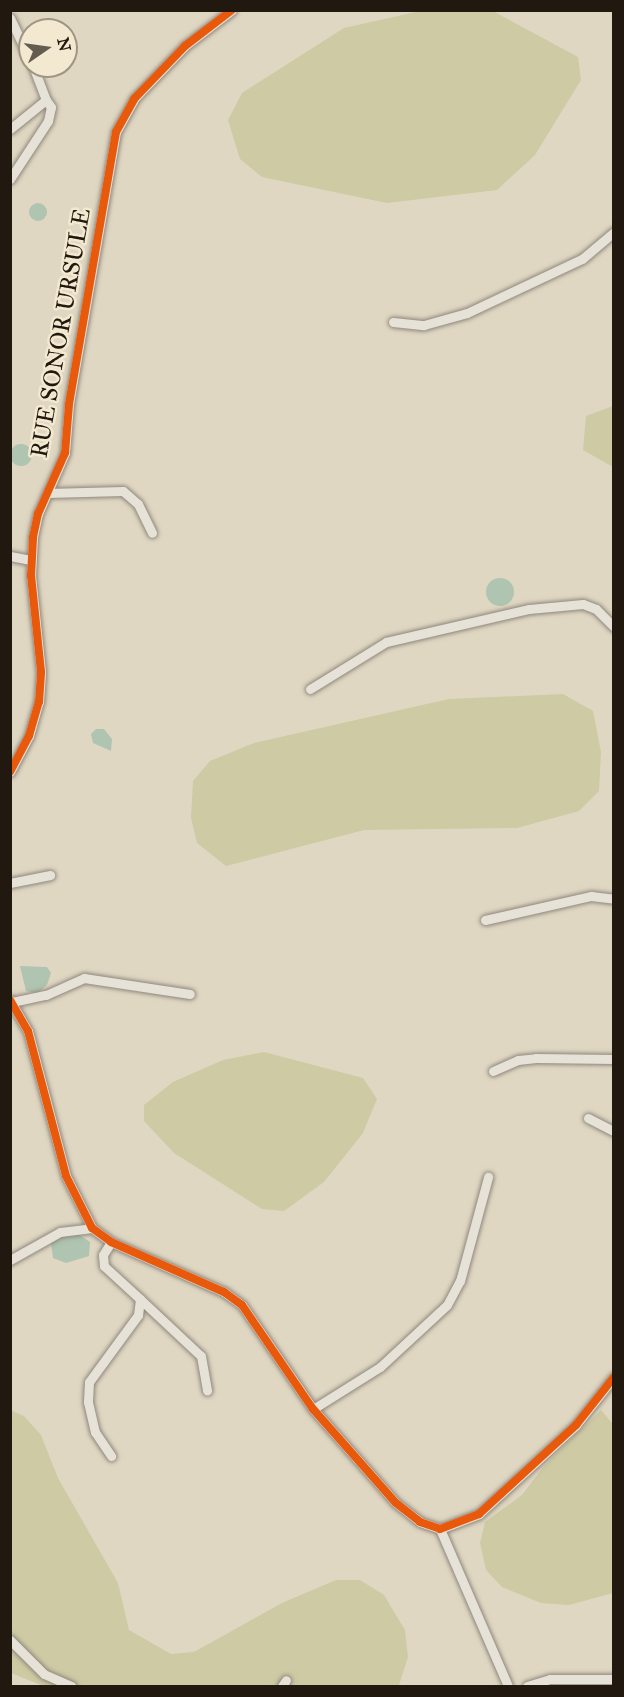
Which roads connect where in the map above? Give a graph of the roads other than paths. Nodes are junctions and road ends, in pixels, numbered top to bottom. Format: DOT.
graph roads {
  1 [pos="232,10"];
  2 [pos="10,18"];
  3 [pos="18,35"];
  4 [pos="38,78"];
  5 [pos="46,100"];
  6 [pos="10,129"];
  7 [pos="10,179"];
  8 [pos="614,232"];
  9 [pos="393,322"];
  10 [pos="47,493"];
  11 [pos="152,533"];
  12 [pos="10,556"];
  13 [pos="31,560"];
  14 [pos="614,627"];
  15 [pos="310,689"];
  16 [pos="10,772"];
  17 [pos="50,875"];
  18 [pos="10,884"];
  19 [pos="614,899"];
  20 [pos="485,920"];
  21 [pos="190,994"];
  22 [pos="11,1001"];
  23 [pos="614,1059"];
  24 [pos="493,1071"];
  25 [pos="588,1118"];
  26 [pos="614,1131"];
  27 [pos="488,1177"];
  28 [pos="92,1228"];
  29 [pos="111,1242"];
  30 [pos="10,1260"];
  31 [pos="140,1299"];
  32 [pos="614,1377"];
  33 [pos="207,1390"];
  34 [pos="314,1409"];
  35 [pos="111,1456"];
  36 [pos="440,1529"];
  37 [pos="10,1640"];
  38 [pos="614,1679"];
  39 [pos="71,1686"];
  40 [pos="508,1686"];
  41 [pos="527,1686"];
  1 -- 10 [label="street, RUE SONOR URSULE"];
  2 -- 3 [label="street"];
  4 -- 5 [label="street"];
  5 -- 6 [label="street"];
  5 -- 7 [label="street"];
  8 -- 9 [label="street"];
  10 -- 11 [label="street"];
  10 -- 13 [label="street, RUE SONOR URSULE"];
  12 -- 13 [label="street"];
  13 -- 16 [label="street, RUE SONOR URSULE"];
  14 -- 15 [label="street"];
  17 -- 18 [label="street"];
  19 -- 20 [label="street"];
  21 -- 22 [label="street"];
  22 -- 28 [label="street"];
  23 -- 24 [label="street"];
  25 -- 26 [label="street"];
  27 -- 34 [label="street"];
  28 -- 29 [label="street"];
  28 -- 30 [label="street"];
  29 -- 31 [label="street"];
  29 -- 34 [label="street"];
  31 -- 33 [label="street"];
  31 -- 35 [label="street"];
  32 -- 36 [label="street"];
  34 -- 36 [label="street"];
  36 -- 40 [label="street"];
  37 -- 39 [label="street"];
  38 -- 41 [label="street"];
}
